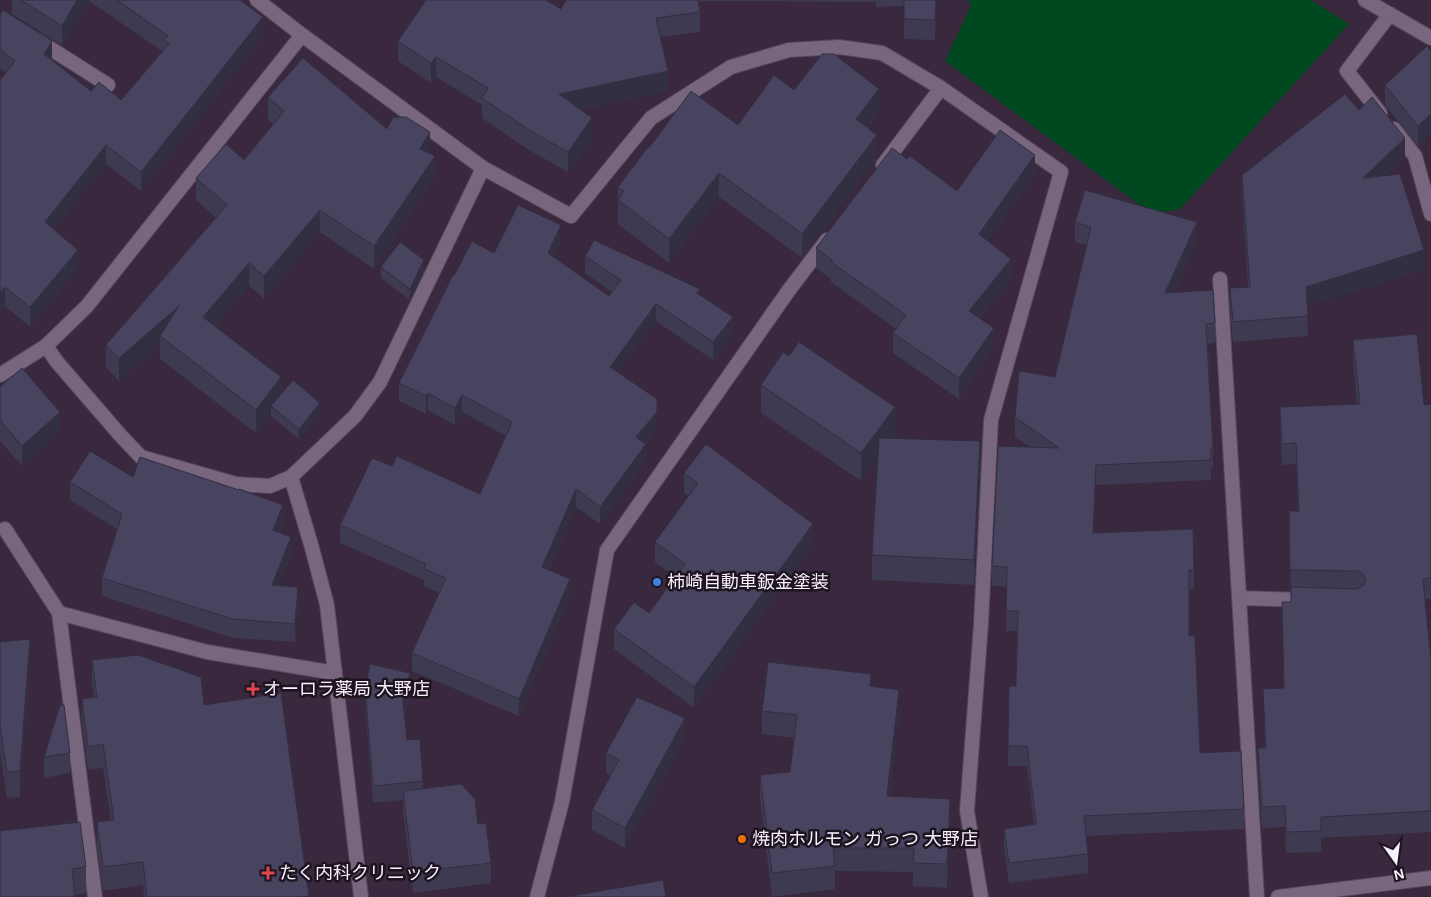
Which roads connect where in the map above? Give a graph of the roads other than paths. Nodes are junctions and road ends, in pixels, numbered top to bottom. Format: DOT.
graph roads {
  1 [pos="257,0"];
  2 [pos="1365,0"];
  3 [pos="1390,14"];
  4 [pos="25,33"];
  5 [pos="302,35"];
  6 [pos="1431,38"];
  7 [pos="108,85"];
  8 [pos="941,88"];
  9 [pos="483,168"];
  10 [pos="877,174"];
  11 [pos="1431,214"];
  12 [pos="836,228"];
  13 [pos="1220,280"];
  14 [pos="46,346"];
  15 [pos="0,375"];
  16 [pos="291,477"];
  17 [pos="5,529"];
  18 [pos="1239,598"];
  19 [pos="1318,600"];
  20 [pos="59,613"];
  21 [pos="335,673"];
  22 [pos="1431,878"];
  23 [pos="96,897"];
  24 [pos="361,897"];
  25 [pos="537,897"];
  26 [pos="981,897"];
  27 [pos="1258,897"];
  28 [pos="1278,897"];
  1 -- 5 [label="street"];
  2 -- 3 [label="street"];
  3 -- 6 [label="street"];
  3 -- 11 [label="street"];
  4 -- 7 [label="street"];
  5 -- 9 [label="street"];
  5 -- 14 [label="street"];
  8 -- 9 [label="street"];
  8 -- 10 [label="street"];
  8 -- 26 [label="street"];
  9 -- 16 [label="street"];
  12 -- 25 [label="street"];
  13 -- 18 [label="street"];
  14 -- 15 [label="street"];
  14 -- 16 [label="street"];
  16 -- 21 [label="street"];
  17 -- 20 [label="street"];
  18 -- 19 [label="street"];
  18 -- 27 [label="street"];
  20 -- 21 [label="street"];
  20 -- 23 [label="street"];
  21 -- 24 [label="street"];
  22 -- 28 [label="street"];
}
